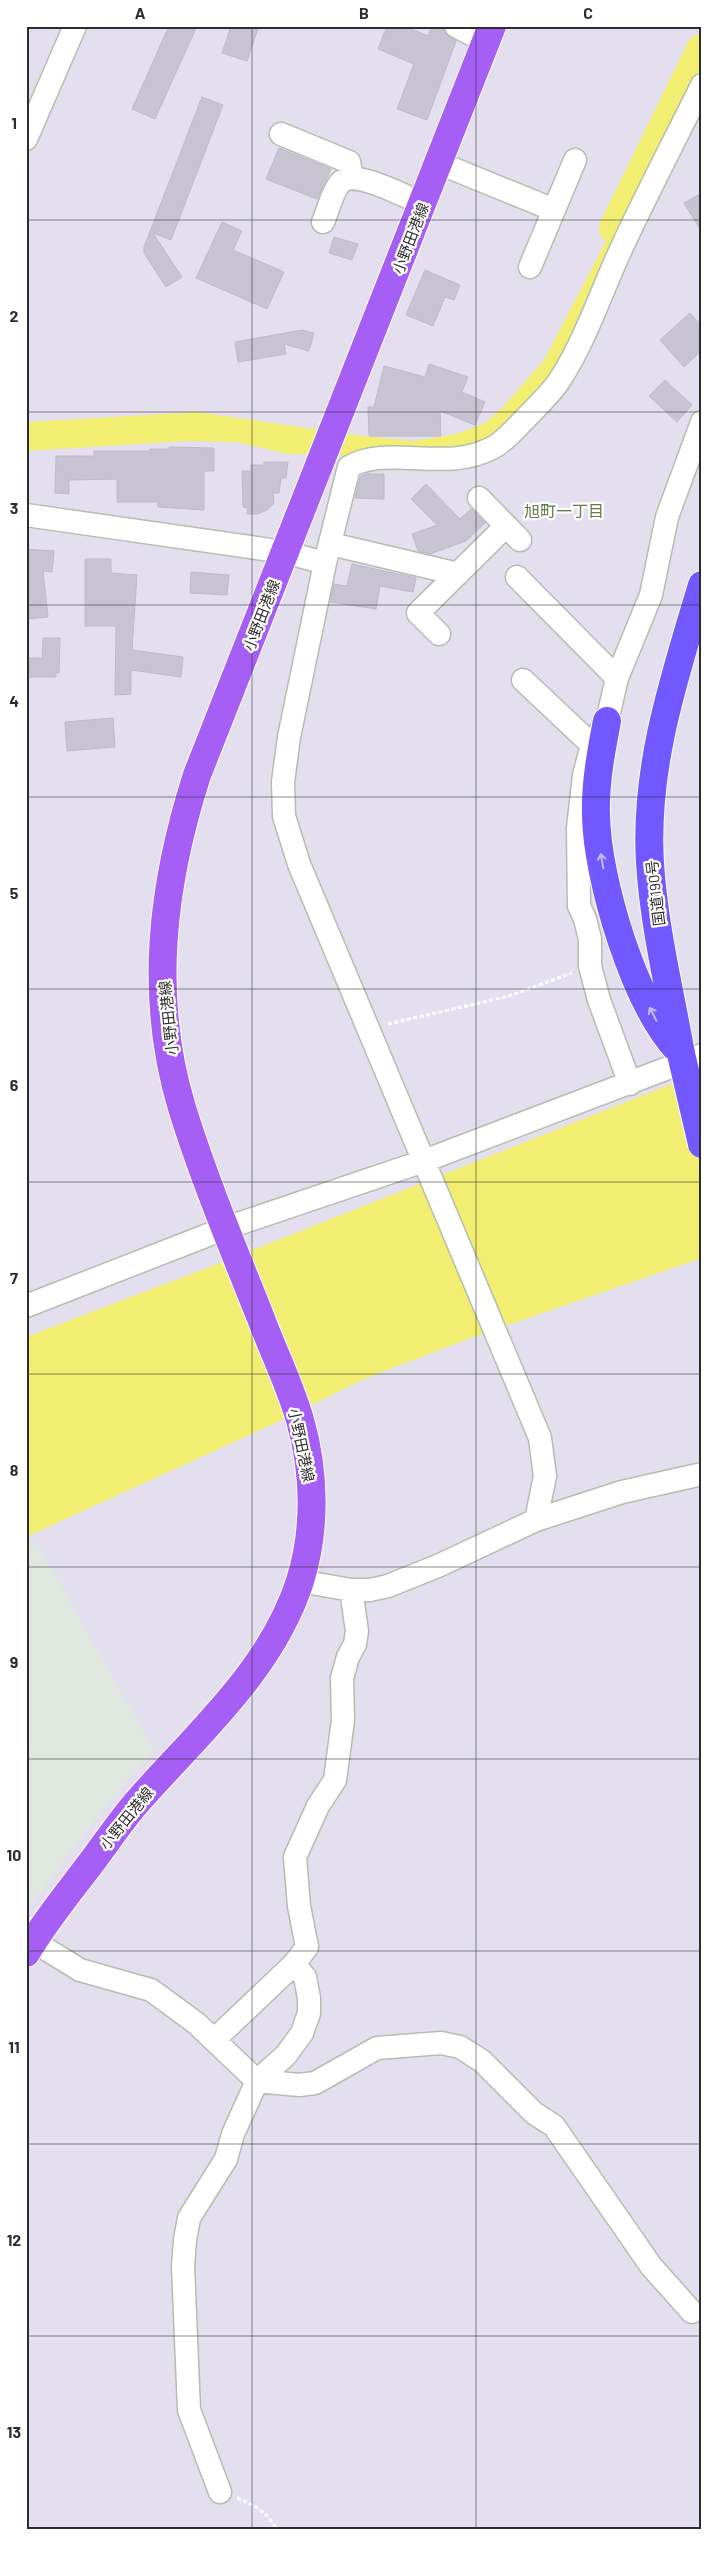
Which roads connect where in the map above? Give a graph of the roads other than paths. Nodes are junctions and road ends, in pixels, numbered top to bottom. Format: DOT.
graph roads {
  1 [pos="75,26"];
  2 [pos="456,26"];
  3 [pos="489,34"];
  4 [pos="702,85"];
  5 [pos="281,134"];
  6 [pos="26,139"];
  7 [pos="574,160"];
  8 [pos="439,163"];
  9 [pos="352,177"];
  10 [pos="423,204"];
  11 [pos="554,210"];
  12 [pos="323,222"];
  13 [pos="530,268"];
  14 [pos="702,422"];
  15 [pos="479,498"];
  16 [pos="26,516"];
  17 [pos="284,552"];
  18 [pos="328,554"];
  19 [pos="458,574"];
  20 [pos="517,577"];
  21 [pos="702,585"];
  22 [pos="702,610"];
  23 [pos="439,634"];
  24 [pos="685,642"];
  25 [pos="617,678"];
  26 [pos="523,680"];
  27 [pos="607,721"];
  28 [pos="592,745"];
  29 [pos="692,1055"];
  30 [pos="630,1084"];
  31 [pos="702,1144"];
  32 [pos="427,1169"];
  33 [pos="229,1237"];
  34 [pos="26,1306"];
  35 [pos="702,1474"];
  36 [pos="536,1520"];
  37 [pos="300,1581"];
  38 [pos="351,1590"];
  39 [pos="30,1947"];
  40 [pos="294,1964"];
  41 [pos="214,2040"];
  42 [pos="257,2081"];
  43 [pos="692,2312"];
  44 [pos="220,2492"];
  1 -- 6 [label="street"];
  2 -- 3 [label="street"];
  3 -- 8 [label="main road, 小野田港線"];
  4 -- 18 [label="street"];
  5 -- 9 [label="street"];
  7 -- 11 [label="street"];
  8 -- 10 [label="main road, 小野田港線"];
  8 -- 11 [label="street"];
  9 -- 10 [label="street"];
  9 -- 12 [label="street"];
  10 -- 17 [label="main road, 小野田港線"];
  11 -- 13 [label="street"];
  14 -- 25 [label="street"];
  15 -- 19 [label="street"];
  16 -- 17 [label="street"];
  17 -- 18 [label="street"];
  17 -- 33 [label="main road, 小野田港線"];
  18 -- 19 [label="street"];
  18 -- 32 [label="street"];
  19 -- 23 [label="street"];
  20 -- 25 [label="street"];
  21 -- 24 [label="highway, 国道190号"];
  22 -- 24 [label="highway, 国道190号"];
  24 -- 29 [label="highway, 国道190号"];
  25 -- 27 [label="street"];
  26 -- 28 [label="street"];
  27 -- 28 [label="street"];
  29 -- 27 [label="highway, one-way"];
  28 -- 30 [label="street"];
  29 -- 30 [label="street"];
  29 -- 31 [label="highway, 国道190号, bridge"];
  30 -- 32 [label="street"];
  32 -- 33 [label="street"];
  32 -- 36 [label="street"];
  33 -- 34 [label="street"];
  33 -- 37 [label="main road, 小野田港線"];
  35 -- 36 [label="street"];
  36 -- 38 [label="street"];
  37 -- 38 [label="street"];
  37 -- 39 [label="main road, 小野田港線"];
  38 -- 40 [label="street"];
  39 -- 41 [label="street"];
  40 -- 41 [label="street"];
  40 -- 42 [label="street"];
  41 -- 42 [label="street"];
  42 -- 43 [label="street"];
  42 -- 44 [label="street"];
}
